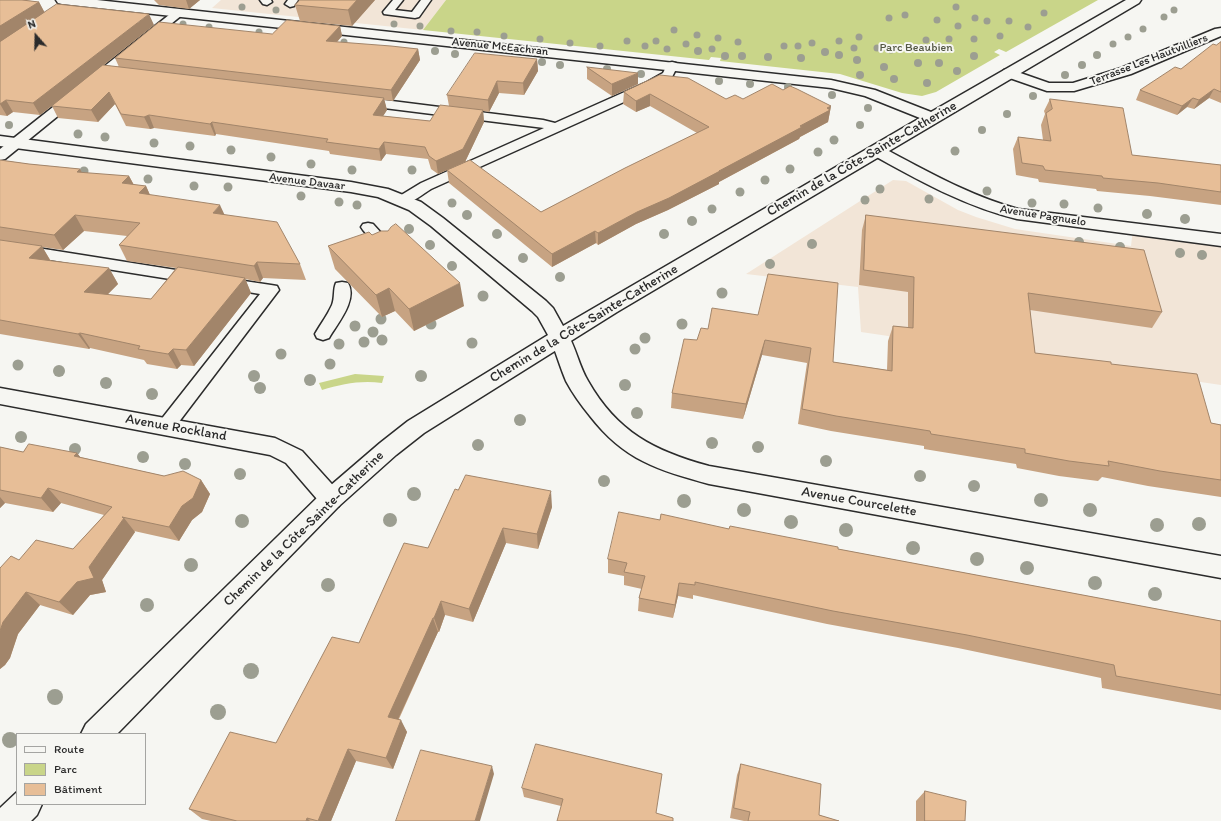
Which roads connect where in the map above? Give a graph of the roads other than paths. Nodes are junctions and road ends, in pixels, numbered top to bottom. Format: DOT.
graph roads {
  1 [pos="71,0"];
  2 [pos="398,0"];
  3 [pos="426,0"];
  4 [pos="1136,0"];
  5 [pos="178,12"];
  6 [pos="55,13"];
  7 [pos="1220,32"];
  8 [pos="672,65"];
  9 [pos="106,71"];
  10 [pos="122,72"];
  11 [pos="1009,73"];
  12 [pos="350,99"];
  13 [pos="933,118"];
  14 [pos="556,127"];
  15 [pos="8,142"];
  16 [pos="877,151"];
  17 [pos="0,156"];
  18 [pos="403,200"];
  19 [pos="368,227"];
  20 [pos="1221,240"];
  21 [pos="0,247"];
  22 [pos="388,249"];
  23 [pos="342,287"];
  24 [pos="323,334"];
  25 [pos="560,338"];
  26 [pos="0,396"];
  27 [pos="166,426"];
  28 [pos="331,499"];
  29 [pos="1221,567"];
  30 [pos="97,733"];
  31 [pos="25,805"];
  32 [pos="9,821"];
  1 -- 5 [label="street, Avenue McEachran"];
  1 -- 6 [label="street"];
  2 -- 3 [label="lane"];
  4 -- 11 [label="street, Chemin de la Côte-Sainte-Catherine"];
  5 -- 8 [label="street, Avenue McEachran"];
  5 -- 9 [label="lane"];
  7 -- 11 [label="street, Terrasse Les Hautvilliers"];
  8 -- 13 [label="street, Avenue McEachran"];
  8 -- 14 [label="lane"];
  9 -- 10 [label="lane"];
  9 -- 15 [label="lane"];
  11 -- 13 [label="street, Chemin de la Côte-Sainte-Catherine"];
  12 -- 14 [label="lane"];
  13 -- 16 [label="street, Chemin de la Côte-Sainte-Catherine"];
  14 -- 18 [label="lane"];
  15 -- 17 [label="lane"];
  15 -- 18 [label="street, Avenue Davaar"];
  16 -- 20 [label="street, Avenue Pagnuelo"];
  16 -- 25 [label="street, Chemin de la Côte-Sainte-Catherine"];
  18 -- 25 [label="street, Avenue Davaar"];
  19 -- 22 [label="lane"];
  21 -- 27 [label="lane"];
  23 -- 24 [label="lane"];
  25 -- 28 [label="street, Chemin de la Côte-Sainte-Catherine"];
  25 -- 29 [label="street, Avenue Courcelette"];
  26 -- 27 [label="street, Avenue Rockland"];
  27 -- 28 [label="street, Avenue Rockland"];
  28 -- 30 [label="street, Chemin de la Côte-Sainte-Catherine"];
  31 -- 32 [label="street"];
}
